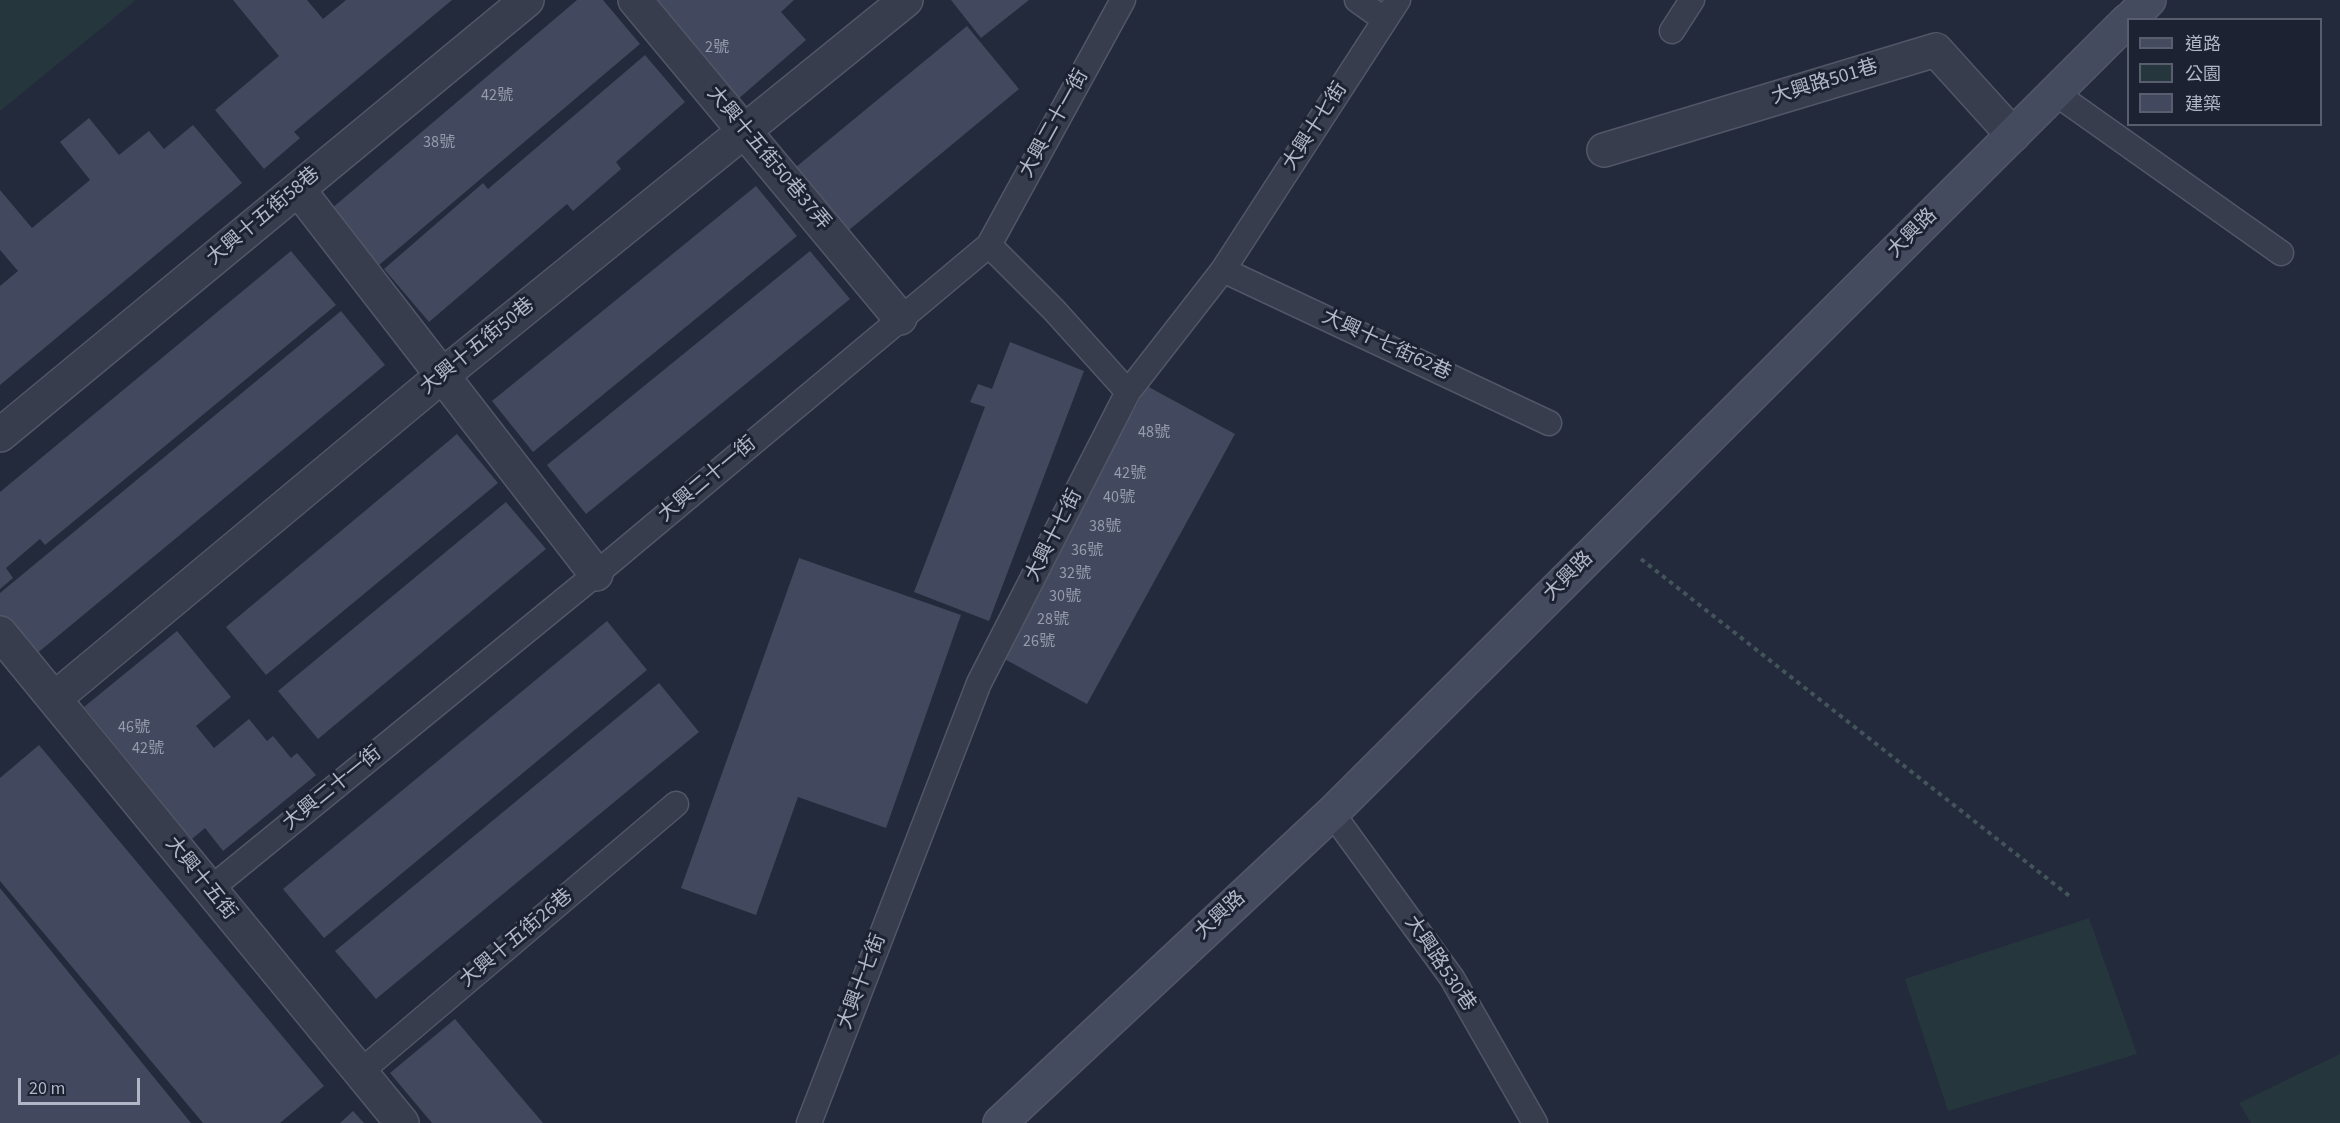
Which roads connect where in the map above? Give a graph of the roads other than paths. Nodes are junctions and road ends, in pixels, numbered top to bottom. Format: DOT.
graph roads {
  1 [pos="527,0"];
  2 [pos="635,0"];
  3 [pos="906,0"];
  4 [pos="1123,0"];
  5 [pos="1357,0"];
  6 [pos="1692,0"];
  7 [pos="2149,0"];
  8 [pos="1392,10"];
  9 [pos="2131,18"];
  10 [pos="2127,22"];
  11 [pos="1672,31"];
  12 [pos="2055,93"];
  13 [pos="745,131"];
  14 [pos="2013,135"];
  15 [pos="1604,150"];
  16 [pos="298,189"];
  17 [pos="989,245"];
  18 [pos="2282,253"];
  19 [pos="1223,270"];
  20 [pos="900,318"];
  21 [pos="443,375"];
  22 [pos="1128,392"];
  23 [pos="1549,423"];
  24 [pos="0,435"];
  25 [pos="596,574"];
  26 [pos="0,633"];
  27 [pos="54,699"];
  28 [pos="676,804"];
  29 [pos="1332,813"];
  30 [pos="209,890"];
  31 [pos="359,1073"];
  32 [pos="402,1123"];
  33 [pos="809,1123"];
  34 [pos="1000,1123"];
  35 [pos="1535,1123"];
  1 -- 16 [label="street, 大興十五街58巷"];
  2 -- 13 [label="street, 大興十五街50巷37弄"];
  3 -- 13 [label="street, 大興十五街50巷"];
  4 -- 17 [label="lane, 大興二十一街"];
  5 -- 8 [label="lane"];
  6 -- 11 [label="lane"];
  7 -- 9 [label="main road, 大興路"];
  8 -- 19 [label="lane, 大興十七街"];
  10 -- 12 [label="main road, 大興路"];
  12 -- 14 [label="main road, 大興路"];
  12 -- 18 [label="lane"];
  13 -- 20 [label="street, 大興十五街50巷37弄"];
  13 -- 21 [label="street, 大興十五街50巷"];
  14 -- 15 [label="street, 大興路501巷"];
  14 -- 29 [label="main road, 大興路"];
  16 -- 21 [label="street"];
  16 -- 24 [label="street, 大興十五街58巷"];
  17 -- 20 [label="lane, 大興二十一街"];
  17 -- 22 [label="lane"];
  19 -- 22 [label="lane, 大興十七街"];
  19 -- 23 [label="lane, 大興十七街62巷"];
  20 -- 25 [label="lane, 大興二十一街"];
  21 -- 25 [label="street"];
  21 -- 27 [label="street, 大興十五街50巷"];
  22 -- 33 [label="lane, 大興十七街"];
  25 -- 30 [label="lane, 大興二十一街"];
  26 -- 27 [label="street, 大興十五街"];
  27 -- 30 [label="street, 大興十五街"];
  28 -- 31 [label="lane, 大興十五街26巷"];
  29 -- 34 [label="main road, 大興路"];
  29 -- 35 [label="lane, 大興路530巷"];
  30 -- 31 [label="street, 大興十五街"];
  31 -- 32 [label="street, 大興十五街"];
}
